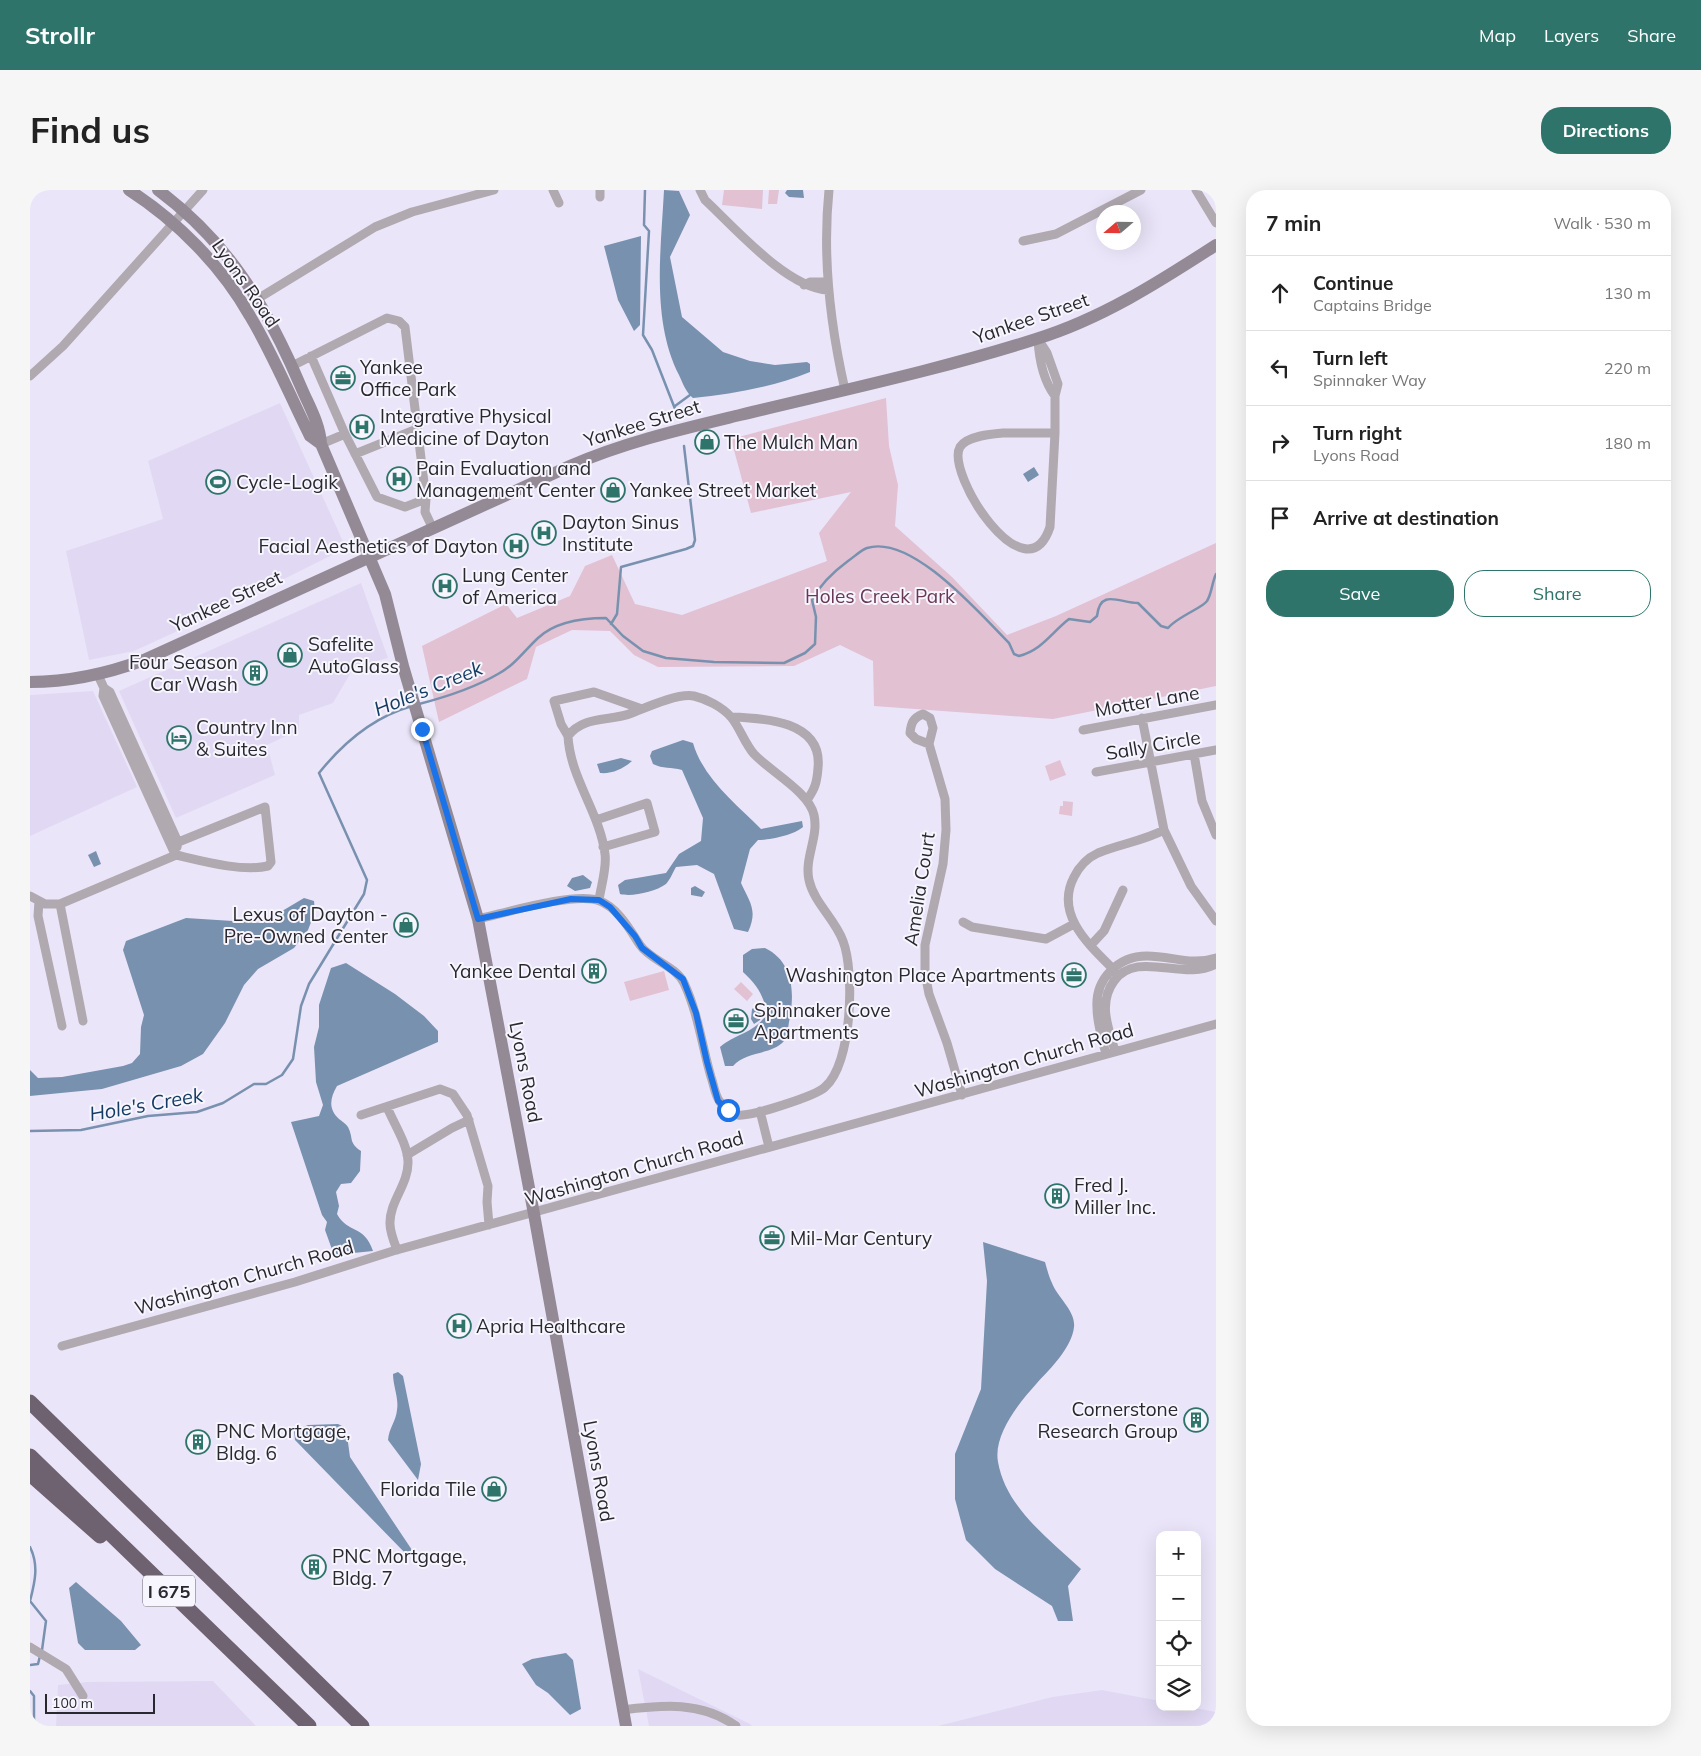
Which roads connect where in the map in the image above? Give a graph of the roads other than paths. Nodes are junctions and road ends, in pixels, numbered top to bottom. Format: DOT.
graph roads {
  1 [pos="129,190"];
  2 [pos="158,190"];
  3 [pos="203,190"];
  4 [pos="494,190"];
  5 [pos="552,190"];
  6 [pos="700,190"];
  7 [pos="829,190"];
  8 [pos="1141,190"];
  9 [pos="1196,190"];
  10 [pos="559,203"];
  11 [pos="185,210"];
  12 [pos="172,223"];
  13 [pos="1216,223"];
  14 [pos="1023,241"];
  15 [pos="1216,245"];
  16 [pos="828,286"];
  17 [pos="259,298"];
  18 [pos="1038,339"];
  19 [pos="312,356"];
  20 [pos="292,366"];
  21 [pos="30,376"];
  22 [pos="845,390"];
  23 [pos="416,429"];
  24 [pos="1055,433"];
  25 [pos="345,434"];
  26 [pos="321,444"];
  27 [pos="355,454"];
  28 [pos="426,499"];
  29 [pos="433,529"];
  30 [pos="370,557"];
  31 [pos="98,675"];
  32 [pos="30,682"];
  33 [pos="1216,705"];
  34 [pos="642,709"];
  35 [pos="731,717"];
  36 [pos="1142,718"];
  37 [pos="1083,730"];
  38 [pos="568,736"];
  39 [pos="929,744"];
  40 [pos="1216,750"];
  41 [pos="1194,754"];
  42 [pos="1150,762"];
  43 [pos="1096,772"];
  44 [pos="807,800"];
  45 [pos="596,820"];
  46 [pos="1164,830"];
  47 [pos="1216,835"];
  48 [pos="174,843"];
  49 [pos="603,847"];
  50 [pos="176,855"];
  51 [pos="1123,890"];
  52 [pos="30,896"];
  53 [pos="599,900"];
  54 [pos="39,901"];
  55 [pos="60,904"];
  56 [pos="478,919"];
  57 [pos="1216,920"];
  58 [pos="962,922"];
  59 [pos="1074,924"];
  60 [pos="1091,945"];
  61 [pos="1216,958"];
  62 [pos="1216,964"];
  63 [pos="1116,971"];
  64 [pos="83,1021"];
  65 [pos="1216,1024"];
  66 [pos="62,1026"];
  67 [pos="1115,1051"];
  68 [pos="1106,1054"];
  69 [pos="962,1095"];
  70 [pos="387,1107"];
  71 [pos="760,1111"];
  72 [pos="361,1115"];
  73 [pos="469,1120"];
  74 [pos="769,1146"];
  75 [pos="407,1155"];
  76 [pos="534,1214"];
  77 [pos="489,1224"];
  78 [pos="397,1250"];
  79 [pos="62,1346"];
  80 [pos="30,1402"];
  81 [pos="30,1407"];
  82 [pos="60,1433"];
  83 [pos="30,1456"];
  84 [pos="30,1474"];
  85 [pos="30,1647"];
  86 [pos="234,1655"];
  87 [pos="83,1696"];
  88 [pos="622,1710"];
  89 [pos="309,1726"];
  90 [pos="362,1726"];
  91 [pos="626,1726"];
  92 [pos="736,1726"];
  1 -- 12 [label="main road, Lyons Road"];
  2 -- 11 [label="main road, Lyons Road"];
  3 -- 11 [label="street"];
  4 -- 17 [label="street"];
  5 -- 10 [label="street"];
  6 -- 16 [label="street"];
  7 -- 16 [label="street"];
  8 -- 14 [label="street"];
  9 -- 13 [label="street"];
  11 -- 12 [label="street"];
  11 -- 17 [label="main road, Lyons Road"];
  12 -- 21 [label="street"];
  12 -- 26 [label="main road, Lyons Road"];
  15 -- 18 [label="main road, Yankee Street"];
  16 -- 22 [label="street"];
  17 -- 20 [label="main road, Lyons Road"];
  18 -- 22 [label="main road, Yankee Street"];
  18 -- 24 [label="street"];
  19 -- 20 [label="street"];
  19 -- 23 [label="street"];
  19 -- 25 [label="street"];
  20 -- 26 [label="main road, Lyons Road"];
  22 -- 29 [label="main road, Yankee Street"];
  23 -- 27 [label="street"];
  23 -- 28 [label="street"];
  24 -- 24 [label="street"];
  25 -- 26 [label="street"];
  25 -- 27 [label="street"];
  26 -- 30 [label="main road, Lyons Road"];
  27 -- 28 [label="street"];
  28 -- 29 [label="street"];
  29 -- 30 [label="main road, Yankee Street"];
  30 -- 31 [label="main road, Yankee Street"];
  30 -- 56 [label="main road, Lyons Road"];
  31 -- 32 [label="main road, Yankee Street"];
  31 -- 48 [label="street"];
  33 -- 36 [label="street, Motter Lane"];
  34 -- 35 [label="street"];
  34 -- 38 [label="street"];
  34 -- 38 [label="street"];
  35 -- 44 [label="street"];
  35 -- 44 [label="street"];
  36 -- 37 [label="street, Motter Lane"];
  36 -- 42 [label="street"];
  38 -- 45 [label="street"];
  39 -- 69 [label="street, Amelia Court"];
  40 -- 41 [label="street, Sally Circle"];
  41 -- 42 [label="street, Sally Circle"];
  41 -- 47 [label="street"];
  42 -- 43 [label="street, Sally Circle"];
  42 -- 46 [label="street"];
  44 -- 71 [label="street"];
  45 -- 49 [label="street"];
  45 -- 49 [label="street"];
  46 -- 57 [label="street"];
  46 -- 59 [label="street"];
  48 -- 50 [label="street"];
  48 -- 50 [label="street"];
  49 -- 53 [label="street"];
  50 -- 55 [label="street"];
  51 -- 60 [label="street"];
  52 -- 54 [label="street"];
  53 -- 56 [label="street"];
  53 -- 71 [label="street"];
  54 -- 55 [label="street"];
  54 -- 66 [label="street"];
  55 -- 64 [label="street"];
  56 -- 76 [label="main road, Lyons Road"];
  58 -- 59 [label="street"];
  59 -- 60 [label="street"];
  60 -- 63 [label="street"];
  61 -- 63 [label="street"];
  62 -- 63 [label="street"];
  63 -- 67 [label="street"];
  63 -- 68 [label="street"];
  65 -- 67 [label="street, Washington Church Road"];
  67 -- 68 [label="street, Washington Church Road"];
  68 -- 69 [label="street, Washington Church Road"];
  69 -- 74 [label="street, Washington Church Road"];
  70 -- 72 [label="street"];
  70 -- 73 [label="street"];
  70 -- 75 [label="street"];
  71 -- 74 [label="street"];
  73 -- 75 [label="street"];
  73 -- 77 [label="street"];
  74 -- 76 [label="street, Washington Church Road"];
  75 -- 78 [label="street"];
  76 -- 77 [label="street, Washington Church Road"];
  76 -- 88 [label="main road, Lyons Road"];
  77 -- 78 [label="street, Washington Church Road"];
  78 -- 79 [label="street, Washington Church Road"];
  80 -- 82 [label="highway"];
  81 -- 82 [label="highway, I 675"];
  82 -- 90 [label="highway, I 675"];
  83 -- 86 [label="highway, I 675"];
  84 -- 86 [label="highway"];
  85 -- 87 [label="street"];
  86 -- 89 [label="highway, I 675"];
  88 -- 91 [label="main road, Lyons Road"];
  88 -- 92 [label="street"];
}
